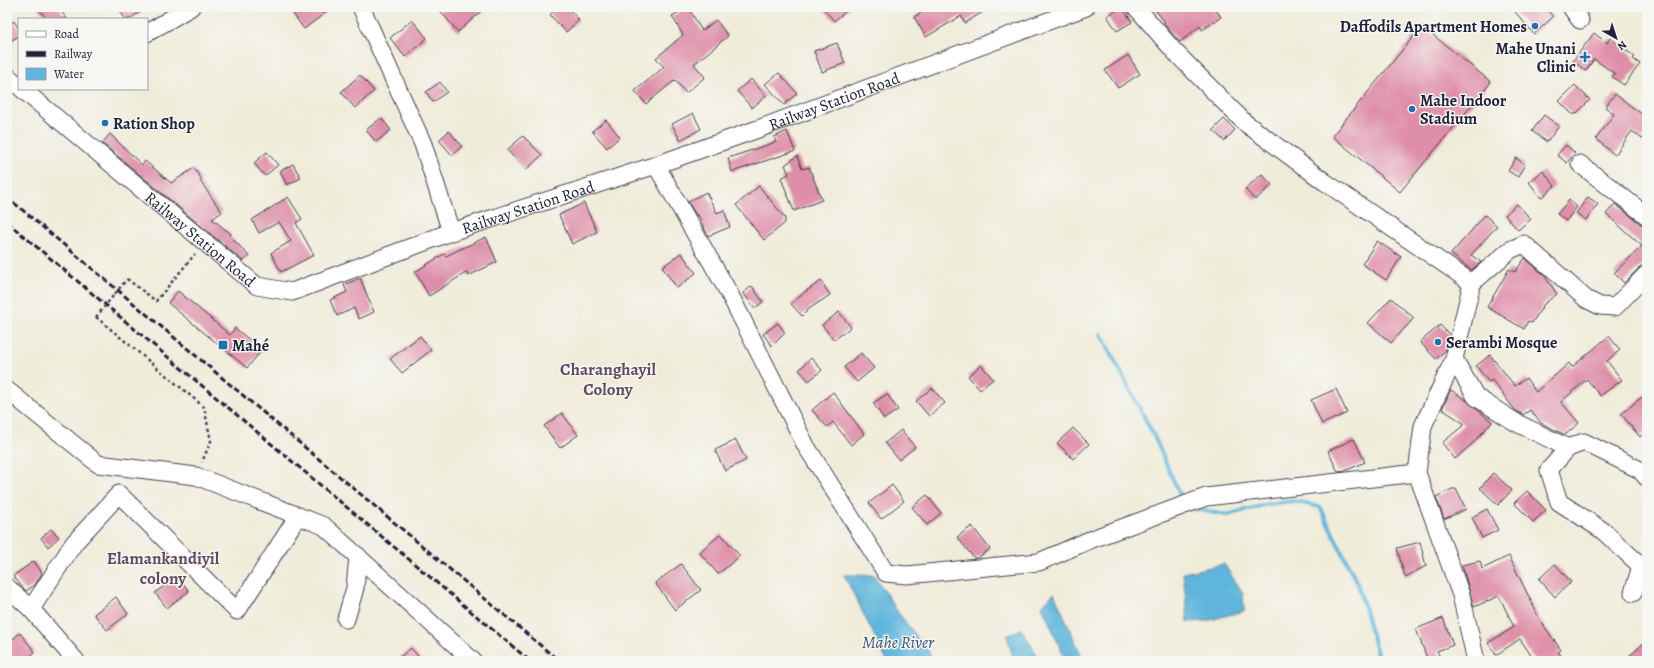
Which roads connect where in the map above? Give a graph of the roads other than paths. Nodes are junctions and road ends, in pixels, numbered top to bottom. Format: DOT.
graph roads {
  1 [pos="191,7"];
  2 [pos="361,7"];
  3 [pos="1086,7"];
  4 [pos="1136,7"];
  5 [pos="148,32"];
  6 [pos="7,76"];
  7 [pos="18,83"];
  8 [pos="29,90"];
  9 [pos="1580,164"];
  10 [pos="656,165"];
  11 [pos="1647,216"];
  12 [pos="451,232"];
  13 [pos="1647,274"];
  14 [pos="1472,283"];
  15 [pos="1454,359"];
  16 [pos="7,390"];
  17 [pos="1568,448"];
  18 [pos="1417,473"];
  19 [pos="1647,478"];
  20 [pos="298,516"];
  21 [pos="358,556"];
  22 [pos="7,587"];
  23 [pos="1633,593"];
  24 [pos="31,609"];
  25 [pos="346,619"];
  26 [pos="76,661"];
  27 [pos="473,661"];
  28 [pos="1476,661"];
  1 -- 5 [label="street"];
  2 -- 12 [label="street"];
  3 -- 10 [label="street, Railway Station Road"];
  4 -- 14 [label="street"];
  6 -- 7 [label="street, Railway Station Road"];
  8 -- 12 [label="street, Railway Station Road"];
  9 -- 11 [label="street"];
  10 -- 12 [label="street, Railway Station Road"];
  10 -- 18 [label="street"];
  13 -- 14 [label="street"];
  14 -- 15 [label="street"];
  15 -- 17 [label="street"];
  15 -- 18 [label="street"];
  16 -- 20 [label="street"];
  17 -- 19 [label="street"];
  17 -- 23 [label="street"];
  18 -- 28 [label="street"];
  20 -- 21 [label="street"];
  20 -- 24 [label="street"];
  21 -- 25 [label="street"];
  21 -- 27 [label="street"];
  22 -- 24 [label="street"];
  24 -- 26 [label="street"];
}
